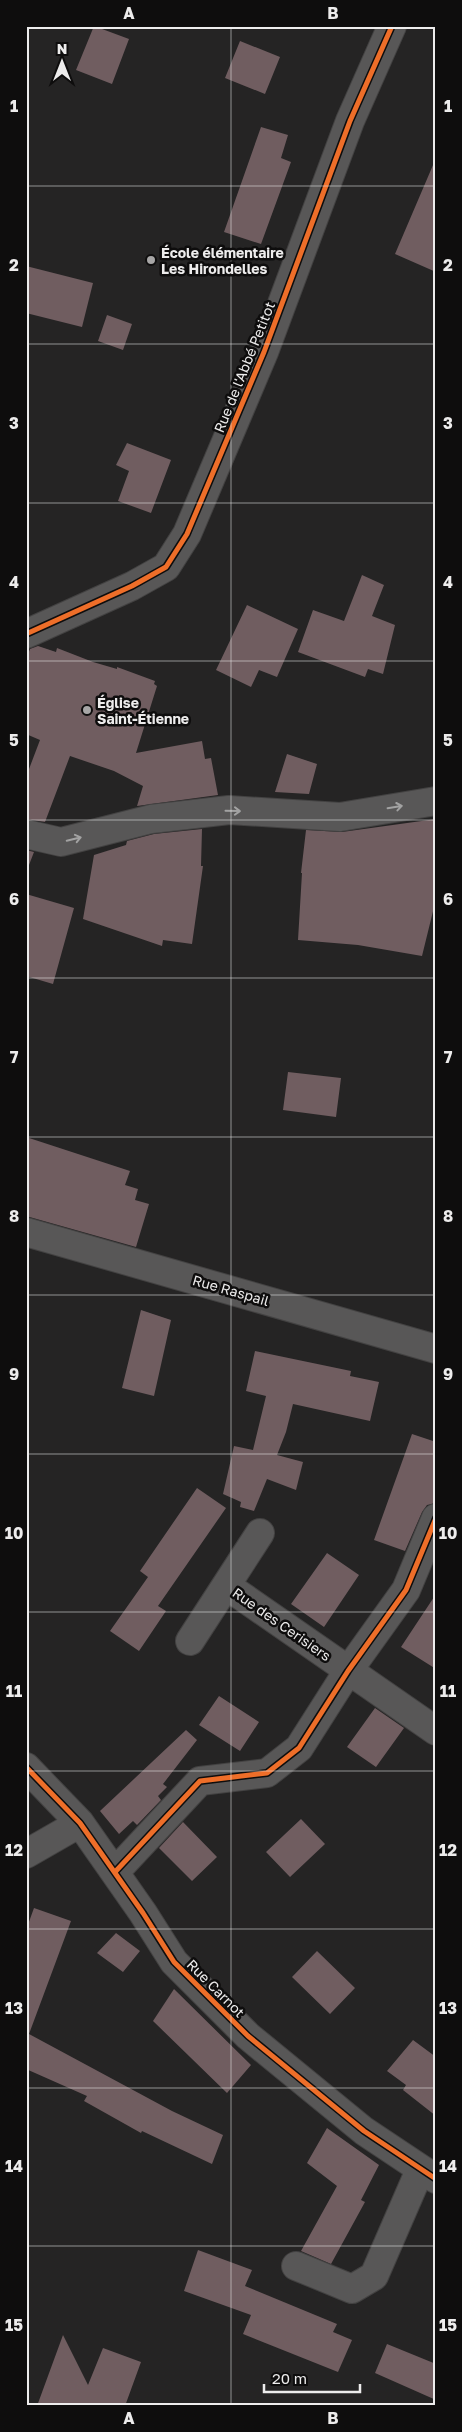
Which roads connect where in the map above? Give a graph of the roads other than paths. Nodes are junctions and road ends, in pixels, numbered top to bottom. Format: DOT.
graph roads {
  1 [pos="392,26"];
  2 [pos="26,634"];
  3 [pos="436,801"];
  4 [pos="26,834"];
  5 [pos="26,1232"];
  6 [pos="436,1349"];
  7 [pos="436,1518"];
  8 [pos="260,1533"];
  9 [pos="227,1586"];
  10 [pos="190,1641"];
  11 [pos="348,1671"];
  12 [pos="436,1731"];
  13 [pos="26,1767"];
  14 [pos="80,1822"];
  15 [pos="26,1854"];
  16 [pos="115,1872"];
  17 [pos="428,2175"];
  18 [pos="296,2266"];
  1 -- 2 [label="street, Rue de l'Abbé Petitot"];
  4 -- 3 [label="street, one-way"];
  5 -- 6 [label="street, Rue Raspail"];
  7 -- 11 [label="street"];
  8 -- 9 [label="street, Rue des Cerisiers"];
  9 -- 10 [label="street, Rue des Cerisiers"];
  9 -- 11 [label="street, Rue des Cerisiers"];
  11 -- 12 [label="street, Rue des Cerisiers"];
  11 -- 16 [label="street"];
  13 -- 14 [label="street, Rue Carnot"];
  14 -- 15 [label="street"];
  14 -- 16 [label="street, Rue Carnot"];
  16 -- 17 [label="street, Rue Carnot"];
  17 -- 18 [label="street, Rue Carnot"];
}
